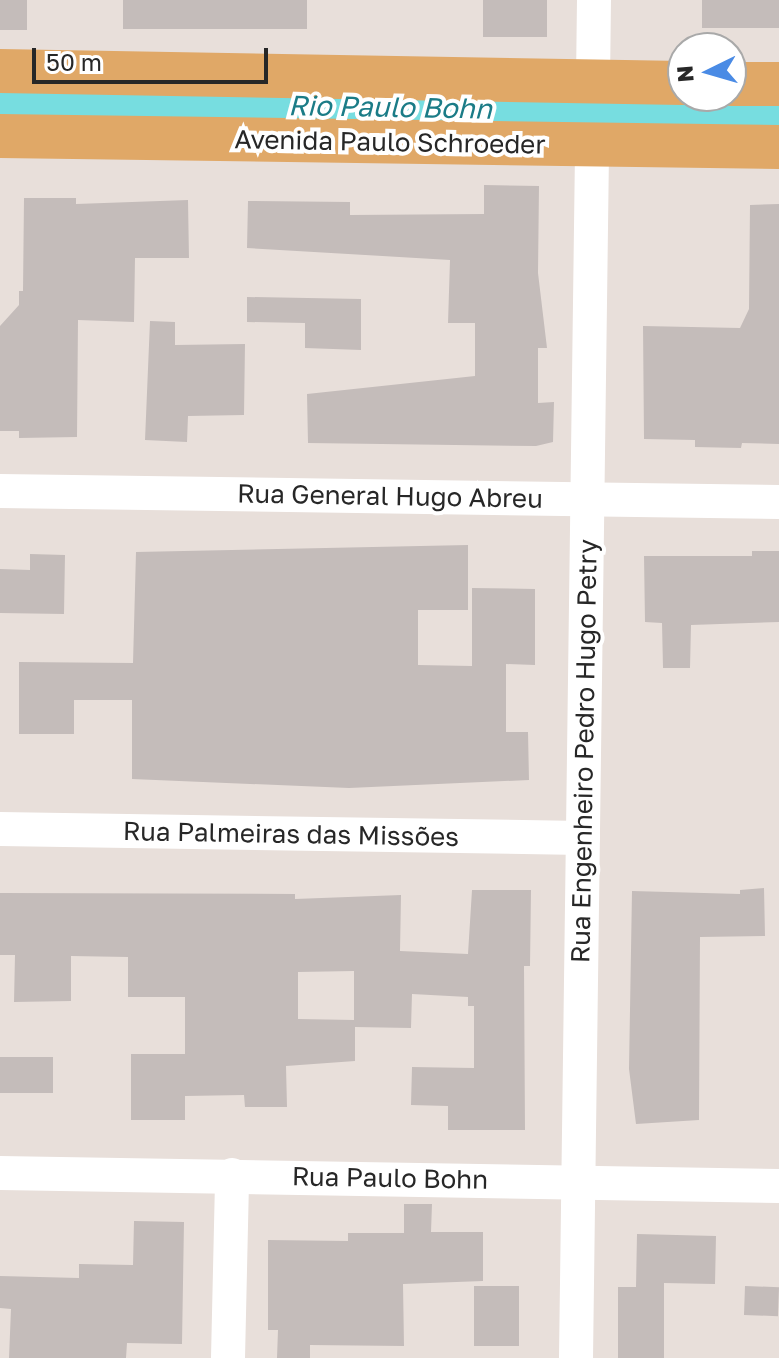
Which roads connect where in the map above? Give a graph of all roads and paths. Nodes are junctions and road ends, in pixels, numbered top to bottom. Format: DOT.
graph roads {
  1 [pos="594,0"];
  2 [pos="0,71"];
  3 [pos="593,81"];
  4 [pos="667,83"];
  5 [pos="747,84"];
  6 [pos="779,84"];
  7 [pos="0,136"];
  8 [pos="592,144"];
  9 [pos="779,147"];
  10 [pos="0,491"];
  11 [pos="587,499"];
  12 [pos="779,502"];
  13 [pos="0,829"];
  14 [pos="583,838"];
  15 [pos="0,1173"];
  16 [pos="232,1175"];
  17 [pos="578,1182"];
  18 [pos="779,1186"];
  19 [pos="228,1358"];
  20 [pos="576,1358"];
  1 -- 3 [label="street"];
  2 -- 3 [label="main road"];
  3 -- 4 [label="main road"];
  5 -- 6 [label="main road"];
  7 -- 8 [label="main road, Avenida Paulo Schroeder"];
  8 -- 9 [label="main road, Avenida Paulo Schroeder"];
  8 -- 11 [label="street, Rua Engenheiro Pedro Hugo Petry"];
  10 -- 11 [label="street, Rua General Hugo Abreu"];
  11 -- 12 [label="street, Rua General Hugo Abreu"];
  11 -- 14 [label="street, Rua Engenheiro Pedro Hugo Petry"];
  13 -- 14 [label="street, Rua Palmeiras das Missões"];
  14 -- 17 [label="street, Rua Engenheiro Pedro Hugo Petry"];
  15 -- 16 [label="street, Rua Paulo Bohn"];
  16 -- 17 [label="street, Rua Paulo Bohn"];
  16 -- 19 [label="street"];
  17 -- 18 [label="street, Rua Paulo Bohn"];
  17 -- 20 [label="street, Rua Engenheiro Pedro Hugo Petry"];
}
